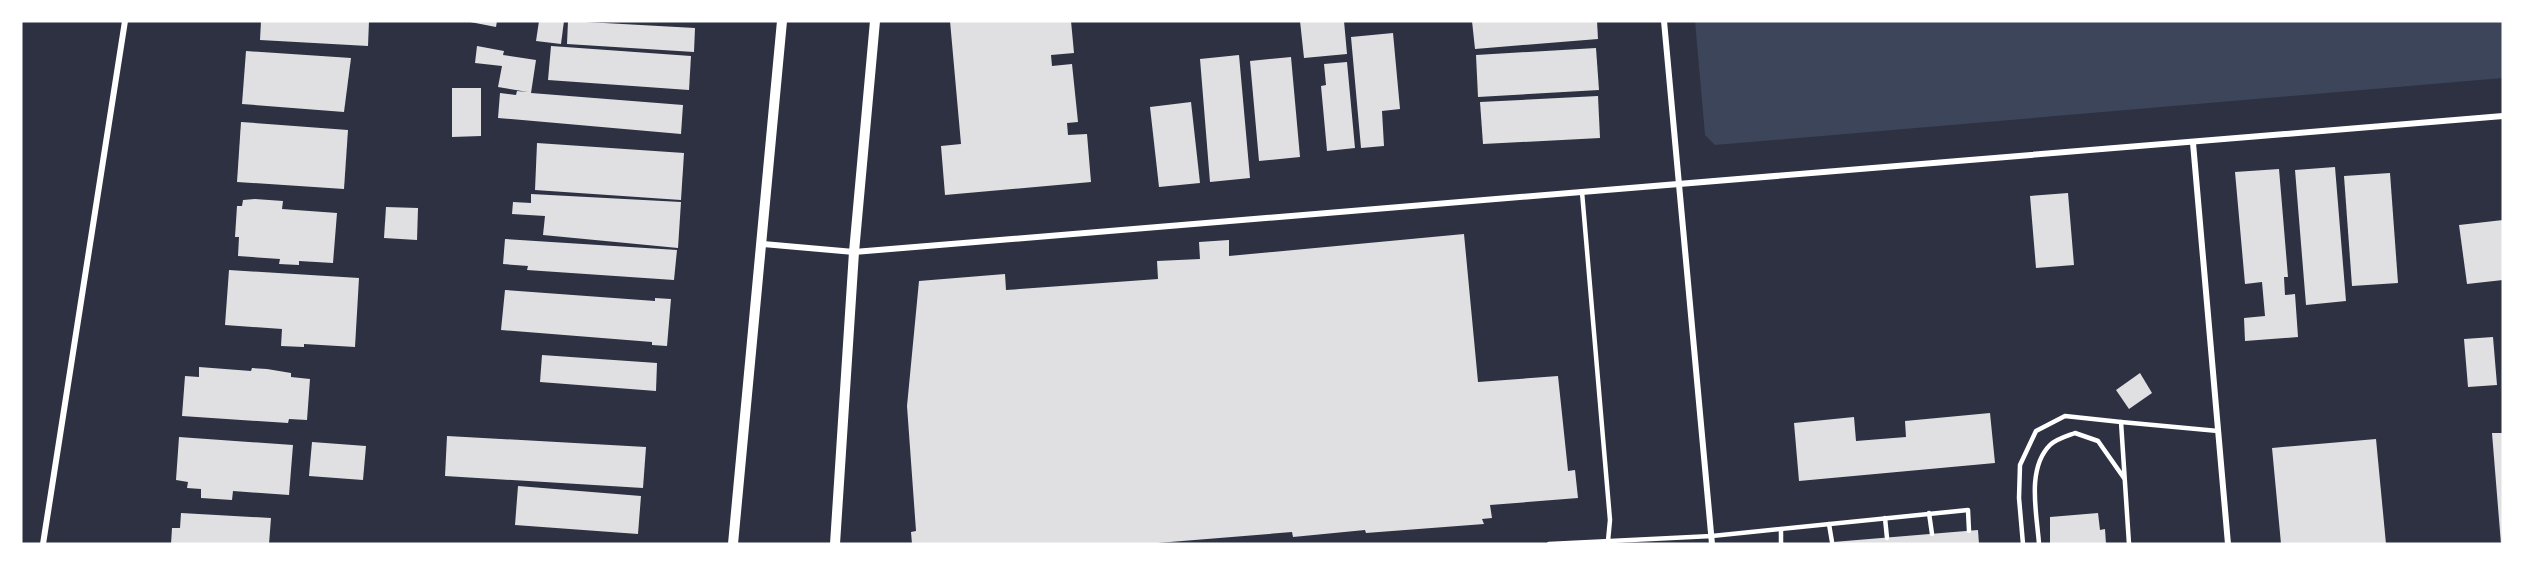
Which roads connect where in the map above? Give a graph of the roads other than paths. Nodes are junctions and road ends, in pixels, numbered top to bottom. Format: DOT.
graph roads {
  1 [pos="125,21"];
  2 [pos="782,21"];
  3 [pos="874,21"];
  4 [pos="1664,21"];
  5 [pos="2503,116"];
  6 [pos="2193,143"];
  7 [pos="1678,184"];
  8 [pos="1582,192"];
  9 [pos="763,244"];
  10 [pos="854,252"];
  11 [pos="2121,422"];
  12 [pos="2218,431"];
  13 [pos="2125,480"];
  14 [pos="1929,513"];
  15 [pos="1885,518"];
  16 [pos="1829,524"];
  17 [pos="1781,529"];
  18 [pos="1970,531"];
  19 [pos="1932,534"];
  20 [pos="1712,536"];
  21 [pos="1887,538"];
  22 [pos="1606,542"];
  23 [pos="1832,542"];
  24 [pos="43,544"];
  25 [pos="733,544"];
  26 [pos="835,544"];
  27 [pos="1549,544"];
  28 [pos="1712,544"];
  29 [pos="1781,544"];
  30 [pos="2023,544"];
  31 [pos="2039,544"];
  32 [pos="2129,544"];
  33 [pos="2228,544"];
  1 -- 24 [label="street"];
  2 -- 9 [label="street"];
  3 -- 10 [label="street"];
  4 -- 7 [label="street"];
  5 -- 6 [label="street"];
  6 -- 7 [label="street"];
  6 -- 12 [label="street"];
  7 -- 8 [label="street"];
  7 -- 20 [label="street"];
  8 -- 10 [label="street"];
  8 -- 22 [label="lane"];
  9 -- 10 [label="street"];
  9 -- 25 [label="street"];
  10 -- 26 [label="street"];
  11 -- 12 [label="lane"];
  11 -- 13 [label="lane"];
  11 -- 30 [label="lane"];
  12 -- 33 [label="street"];
  13 -- 31 [label="lane"];
  13 -- 32 [label="lane"];
  14 -- 15 [label="lane"];
  14 -- 18 [label="lane"];
  14 -- 19 [label="lane"];
  15 -- 16 [label="lane"];
  15 -- 21 [label="lane"];
  16 -- 17 [label="lane"];
  16 -- 23 [label="lane"];
  17 -- 20 [label="lane"];
  17 -- 29 [label="lane"];
  20 -- 22 [label="lane"];
  20 -- 28 [label="street"];
  22 -- 27 [label="lane"];
}
